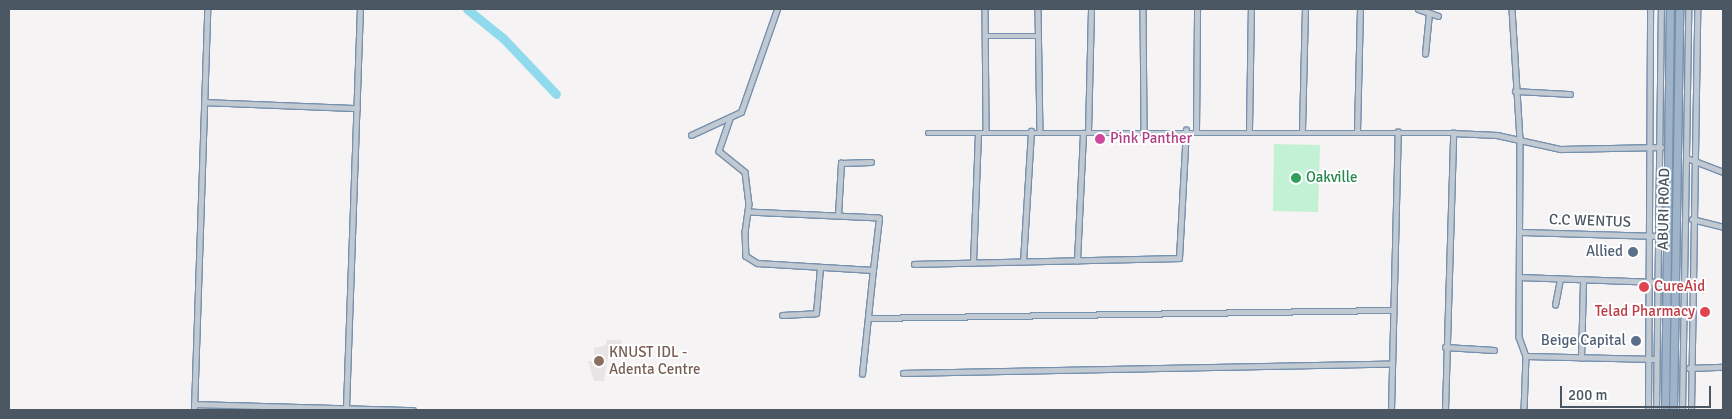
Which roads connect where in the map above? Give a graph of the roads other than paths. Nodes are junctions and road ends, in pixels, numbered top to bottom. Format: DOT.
graph roads {
  1 [pos="207,9"];
  2 [pos="360,9"];
  3 [pos="777,9"];
  4 [pos="985,9"];
  5 [pos="1038,9"];
  6 [pos="1091,9"];
  7 [pos="1143,9"];
  8 [pos="1197,9"];
  9 [pos="1251,9"];
  10 [pos="1304,9"];
  11 [pos="1360,9"];
  12 [pos="1418,9"];
  13 [pos="1512,9"];
  14 [pos="1650,9"];
  15 [pos="1661,9"];
  16 [pos="1670,9"];
  17 [pos="1679,9"];
  18 [pos="1688,9"];
  19 [pos="1697,9"];
  20 [pos="1429,13"];
  21 [pos="1438,16"];
  22 [pos="1662,31"];
  23 [pos="1670,31"];
  24 [pos="986,36"];
  25 [pos="1038,36"];
  26 [pos="1426,54"];
  27 [pos="1515,91"];
  28 [pos="1570,94"];
  29 [pos="205,102"];
  30 [pos="356,108"];
  31 [pos="730,119"];
  32 [pos="1186,130"];
  33 [pos="1196,130"];
  34 [pos="1249,130"];
  35 [pos="1302,130"];
  36 [pos="1031,131"];
  37 [pos="1040,131"];
  38 [pos="1357,131"];
  39 [pos="986,132"];
  40 [pos="1086,132"];
  41 [pos="1398,132"];
  42 [pos="928,133"];
  43 [pos="1453,133"];
  44 [pos="691,134"];
  45 [pos="1144,134"];
  46 [pos="978,135"];
  47 [pos="1520,138"];
  48 [pos="1652,147"];
  49 [pos="1661,147"];
  50 [pos="1687,158"];
  51 [pos="870,162"];
  52 [pos="1694,162"];
  53 [pos="1723,172"];
  54 [pos="748,212"];
  55 [pos="838,215"];
  56 [pos="1686,218"];
  57 [pos="1693,219"];
  58 [pos="1723,227"];
  59 [pos="1521,232"];
  60 [pos="1650,236"];
  61 [pos="1659,236"];
  62 [pos="1676,251"];
  63 [pos="1685,252"];
  64 [pos="1077,261"];
  65 [pos="1023,262"];
  66 [pos="973,263"];
  67 [pos="914,264"];
  68 [pos="820,268"];
  69 [pos="1658,269"];
  70 [pos="1668,269"];
  71 [pos="874,270"];
  72 [pos="1519,277"];
  73 [pos="1560,279"];
  74 [pos="1583,280"];
  75 [pos="1648,282"];
  76 [pos="1658,282"];
  77 [pos="1555,305"];
  78 [pos="1392,310"];
  79 [pos="782,315"];
  80 [pos="869,318"];
  81 [pos="1445,347"];
  82 [pos="1494,350"];
  83 [pos="1526,356"];
  84 [pos="1581,358"];
  85 [pos="1647,359"];
  86 [pos="1656,360"];
  87 [pos="1392,364"];
  88 [pos="1723,367"];
  89 [pos="1682,368"];
  90 [pos="1690,368"];
  91 [pos="903,373"];
  92 [pos="862,374"];
  93 [pos="194,404"];
  94 [pos="346,408"];
  95 [pos="194,410"];
  96 [pos="413,410"];
  97 [pos="1391,410"];
  98 [pos="1445,410"];
  99 [pos="1524,410"];
  100 [pos="1648,410"];
  101 [pos="1656,410"];
  102 [pos="1666,410"];
  103 [pos="1673,410"];
  104 [pos="1682,410"];
  105 [pos="1691,410"];
  1 -- 29 [label="street"];
  2 -- 30 [label="street"];
  3 -- 31 [label="street"];
  4 -- 24 [label="street"];
  5 -- 25 [label="street"];
  6 -- 40 [label="street"];
  7 -- 45 [label="street"];
  8 -- 33 [label="street"];
  9 -- 34 [label="street"];
  10 -- 35 [label="street"];
  11 -- 38 [label="street"];
  12 -- 20 [label="street"];
  13 -- 27 [label="street"];
  14 -- 48 [label="street"];
  15 -- 22 [label="street"];
  16 -- 23 [label="highway"];
  17 -- 62 [label="highway, ABURI ROAD"];
  18 -- 50 [label="street"];
  19 -- 52 [label="street"];
  20 -- 21 [label="street"];
  20 -- 26 [label="street"];
  22 -- 23 [label="highway"];
  22 -- 49 [label="street"];
  23 -- 70 [label="highway"];
  24 -- 25 [label="street"];
  24 -- 39 [label="street"];
  25 -- 37 [label="street"];
  27 -- 28 [label="street"];
  27 -- 47 [label="street"];
  29 -- 30 [label="street"];
  29 -- 93 [label="street"];
  30 -- 94 [label="street"];
  31 -- 44 [label="street"];
  31 -- 54 [label="street"];
  32 -- 33 [label="street"];
  32 -- 45 [label="street"];
  32 -- 64 [label="street"];
  33 -- 34 [label="street"];
  34 -- 35 [label="street"];
  35 -- 38 [label="street"];
  36 -- 37 [label="street"];
  36 -- 39 [label="street"];
  36 -- 65 [label="street"];
  37 -- 40 [label="street"];
  38 -- 41 [label="street"];
  39 -- 46 [label="street"];
  40 -- 45 [label="street"];
  40 -- 64 [label="street"];
  41 -- 43 [label="street"];
  41 -- 78 [label="street"];
  42 -- 46 [label="street"];
  43 -- 47 [label="street"];
  43 -- 81 [label="street"];
  46 -- 66 [label="street"];
  47 -- 48 [label="street"];
  47 -- 59 [label="street"];
  48 -- 49 [label="street"];
  48 -- 60 [label="street"];
  49 -- 61 [label="street"];
  50 -- 52 [label="street"];
  50 -- 56 [label="street"];
  51 -- 55 [label="street"];
  52 -- 53 [label="street"];
  52 -- 57 [label="street"];
  54 -- 55 [label="street"];
  54 -- 68 [label="street"];
  55 -- 71 [label="street"];
  56 -- 57 [label="street"];
  56 -- 63 [label="street"];
  57 -- 58 [label="street"];
  57 -- 90 [label="street"];
  59 -- 60 [label="street, C.C WENTUS"];
  59 -- 72 [label="street"];
  60 -- 61 [label="street, C.C WENTUS"];
  60 -- 75 [label="street"];
  61 -- 69 [label="street"];
  62 -- 63 [label="highway"];
  62 -- 103 [label="highway, ABURI ROAD"];
  63 -- 89 [label="street"];
  64 -- 65 [label="street"];
  65 -- 66 [label="street"];
  66 -- 67 [label="street"];
  68 -- 71 [label="street"];
  68 -- 79 [label="street"];
  69 -- 70 [label="highway"];
  69 -- 76 [label="street"];
  70 -- 102 [label="highway"];
  71 -- 80 [label="street"];
  72 -- 73 [label="street"];
  72 -- 83 [label="street"];
  73 -- 74 [label="street"];
  73 -- 77 [label="street"];
  74 -- 75 [label="street"];
  74 -- 84 [label="street"];
  75 -- 76 [label="street"];
  75 -- 85 [label="street"];
  76 -- 86 [label="street"];
  78 -- 80 [label="street"];
  78 -- 87 [label="street"];
  80 -- 92 [label="street"];
  81 -- 82 [label="street"];
  81 -- 98 [label="street"];
  83 -- 84 [label="street"];
  83 -- 99 [label="street"];
  84 -- 85 [label="street"];
  85 -- 86 [label="street"];
  85 -- 100 [label="street"];
  86 -- 101 [label="street"];
  87 -- 91 [label="street"];
  87 -- 97 [label="street"];
  88 -- 90 [label="street"];
  89 -- 90 [label="street"];
  89 -- 104 [label="street"];
  90 -- 105 [label="street"];
  93 -- 94 [label="street"];
  93 -- 95 [label="street"];
  94 -- 96 [label="street"];
}
